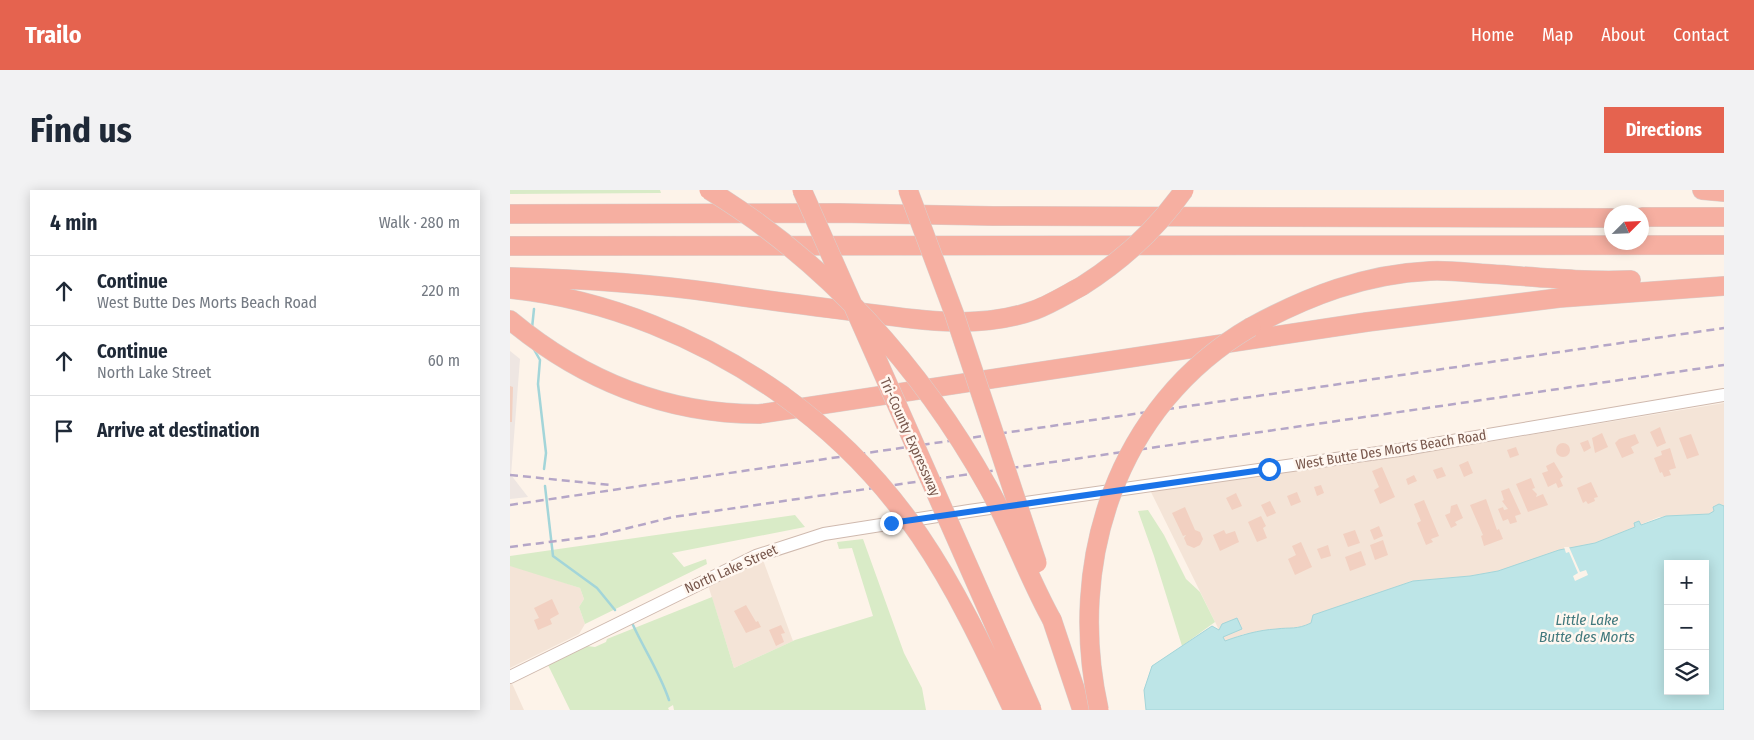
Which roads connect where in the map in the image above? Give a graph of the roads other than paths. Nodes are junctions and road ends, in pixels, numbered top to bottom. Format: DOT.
graph roads {
  1 [pos="709,190"];
  2 [pos="802,190"];
  3 [pos="908,190"];
  4 [pos="1184,190"];
  5 [pos="1702,190"];
  6 [pos="1724,192"];
  7 [pos="510,214"];
  8 [pos="1649,217"];
  9 [pos="1724,217"];
  10 [pos="1604,218"];
  11 [pos="1724,245"];
  12 [pos="510,246"];
  13 [pos="510,277"];
  14 [pos="1724,278"];
  15 [pos="1724,286"];
  16 [pos="510,289"];
  17 [pos="510,320"];
  18 [pos="1724,395"];
  19 [pos="969,511"];
  20 [pos="1052,620"];
  21 [pos="510,677"];
  22 [pos="1013,710"];
  23 [pos="1032,710"];
  24 [pos="1082,710"];
  25 [pos="1099,710"];
  1 -- 20 [label="highway, bridge"];
  2 -- 23 [label="highway, Tri-County Expressway, bridge"];
  3 -- 20 [label="highway, bridge"];
  4 -- 13 [label="highway, bridge"];
  5 -- 6 [label="highway"];
  7 -- 10 [label="highway"];
  8 -- 9 [label="highway"];
  11 -- 12 [label="highway"];
  14 -- 25 [label="highway, bridge"];
  15 -- 17 [label="highway"];
  16 -- 22 [label="highway, bridge"];
  18 -- 19 [label="street, West Butte Des Morts Beach Road"];
  19 -- 21 [label="street, North Lake Street"];
  20 -- 24 [label="highway"];
}
